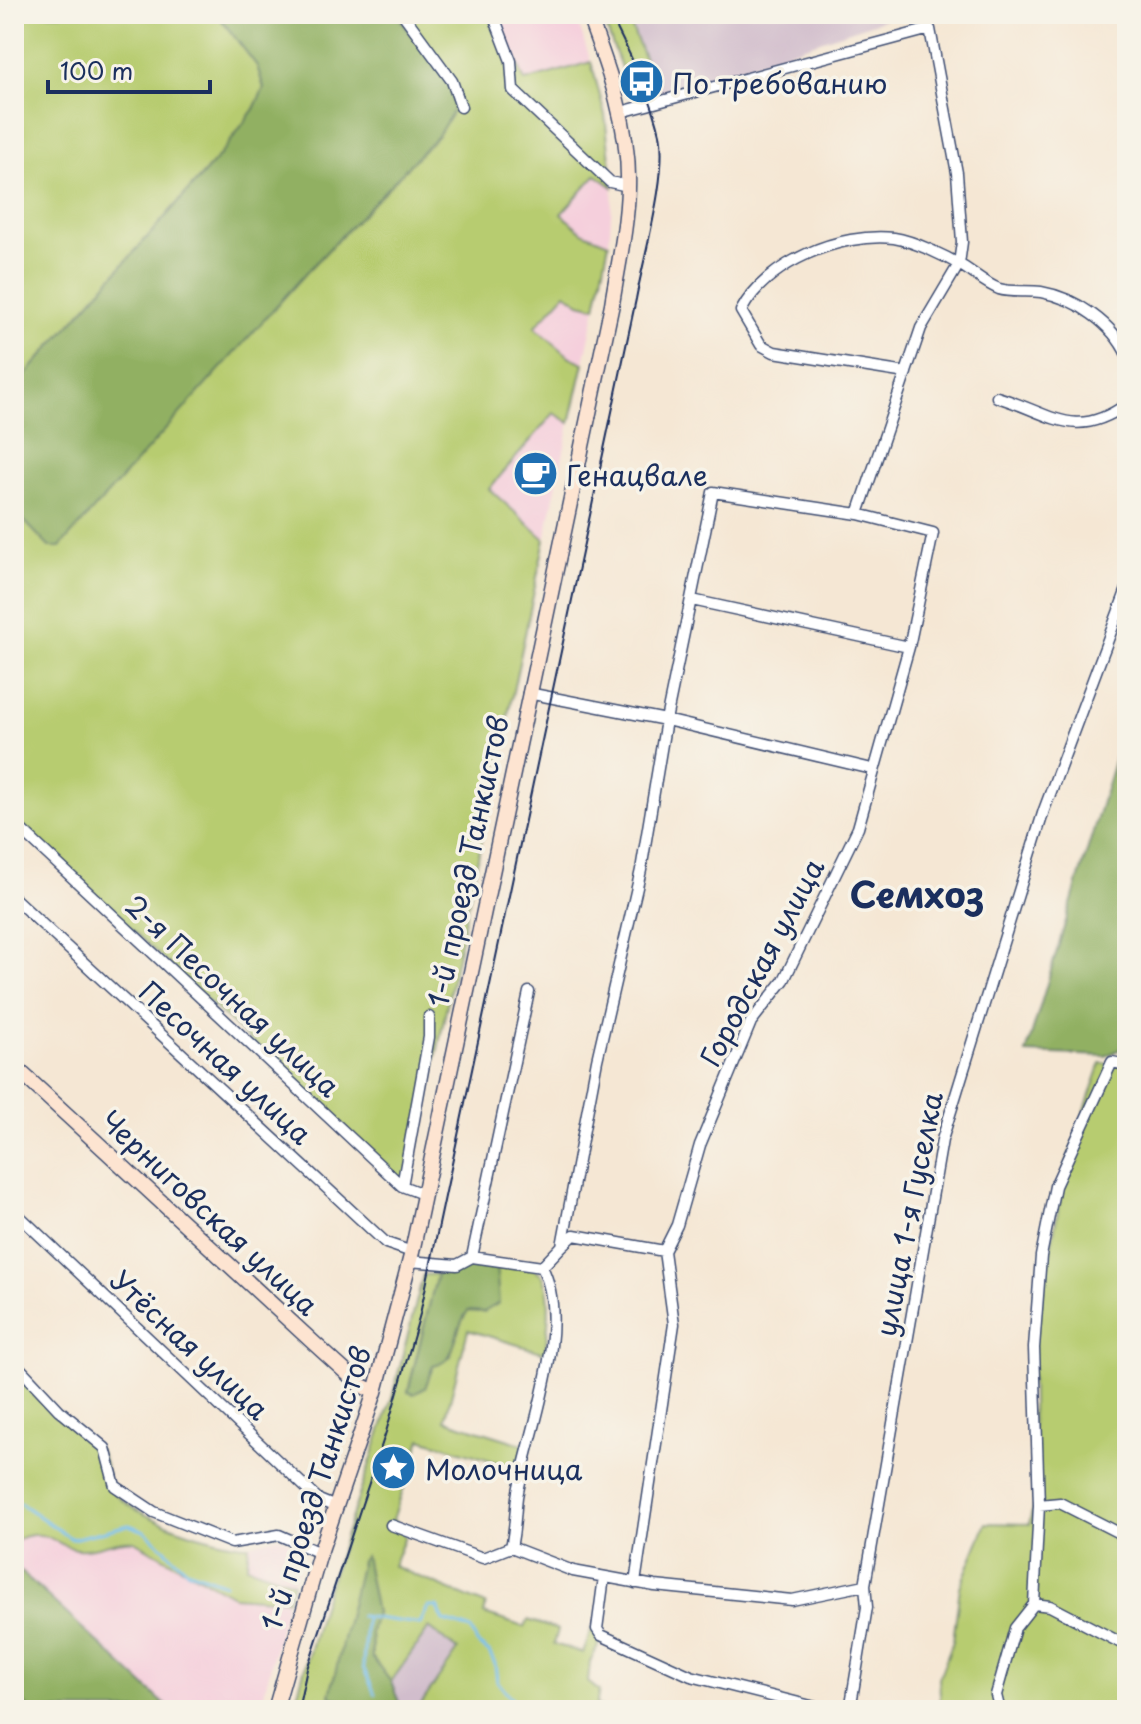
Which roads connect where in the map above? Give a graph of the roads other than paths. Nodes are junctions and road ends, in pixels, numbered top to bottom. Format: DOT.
graph roads {
  1 [pos="403,14"];
  2 [pos="493,14"];
  3 [pos="588,14"];
  4 [pos="461,107"];
  5 [pos="621,112"];
  6 [pos="628,186"];
  7 [pos="959,264"];
  8 [pos="1127,355"];
  9 [pos="906,373"];
  10 [pos="997,397"];
  11 [pos="1127,404"];
  12 [pos="858,514"];
  13 [pos="1127,589"];
  14 [pos="692,600"];
  15 [pos="909,647"];
  16 [pos="528,693"];
  17 [pos="666,720"];
  18 [pos="872,769"];
  19 [pos="14,823"];
  20 [pos="14,898"];
  21 [pos="529,992"];
  22 [pos="429,1017"];
  23 [pos="1127,1065"];
  24 [pos="14,1066"];
  25 [pos="402,1186"];
  26 [pos="423,1194"];
  27 [pos="14,1211"];
  28 [pos="562,1246"];
  29 [pos="664,1251"];
  30 [pos="411,1257"];
  31 [pos="472,1257"];
  32 [pos="542,1267"];
  33 [pos="14,1362"];
  34 [pos="375,1392"];
  35 [pos="1039,1505"];
  36 [pos="336,1507"];
  37 [pos="391,1525"];
  38 [pos="1127,1537"];
  39 [pos="511,1547"];
  40 [pos="320,1553"];
  41 [pos="604,1577"];
  42 [pos="635,1583"];
  43 [pos="865,1585"];
  44 [pos="1034,1604"];
  45 [pos="1127,1646"];
  46 [pos="1002,1708"];
  47 [pos="275,1710"];
  48 [pos="827,1710"];
  49 [pos="850,1710"];
  1 -- 4 [label="street"];
  2 -- 6 [label="street"];
  3 -- 5 [label="main road, 1-й проезд Танкистов"];
  5 -- 6 [label="main road, 1-й проезд Танкистов"];
  5 -- 7 [label="street"];
  6 -- 16 [label="main road, 1-й проезд Танкистов"];
  7 -- 8 [label="street"];
  7 -- 9 [label="street"];
  7 -- 9 [label="street"];
  9 -- 12 [label="street"];
  10 -- 11 [label="street"];
  12 -- 14 [label="street, Городская улица"];
  12 -- 15 [label="street, Городская улица"];
  13 -- 43 [label="street, улица 1-я Гуселка"];
  14 -- 15 [label="street"];
  14 -- 17 [label="street, Городская улица"];
  15 -- 18 [label="street, Городская улица"];
  16 -- 17 [label="street"];
  16 -- 26 [label="main road, 1-й проезд Танкистов"];
  17 -- 18 [label="street"];
  17 -- 28 [label="street, Городская улица"];
  18 -- 29 [label="street, Городская улица"];
  19 -- 25 [label="street, 2-я Песочная улица"];
  20 -- 30 [label="street, Песочная улица"];
  21 -- 31 [label="street"];
  22 -- 25 [label="street"];
  23 -- 35 [label="street"];
  24 -- 34 [label="main road, Черниговская улица"];
  25 -- 26 [label="street, 2-я Песочная улица"];
  26 -- 30 [label="main road, 1-й проезд Танкистов"];
  27 -- 36 [label="street, Утёсная улица"];
  28 -- 29 [label="street"];
  28 -- 32 [label="street"];
  29 -- 42 [label="street"];
  30 -- 31 [label="street"];
  30 -- 34 [label="main road, 1-й проезд Танкистов"];
  31 -- 32 [label="street"];
  32 -- 39 [label="street"];
  33 -- 40 [label="street"];
  34 -- 36 [label="main road, 1-й проезд Танкистов"];
  35 -- 38 [label="street"];
  35 -- 44 [label="street"];
  36 -- 40 [label="main road, 1-й проезд Танкистов"];
  37 -- 39 [label="street"];
  39 -- 41 [label="street"];
  40 -- 47 [label="main road, 1-й проезд Танкистов"];
  41 -- 42 [label="street"];
  41 -- 48 [label="street"];
  42 -- 43 [label="street"];
  43 -- 49 [label="street, улица 1-я Гуселка"];
  44 -- 45 [label="street"];
  44 -- 46 [label="street"];
}
